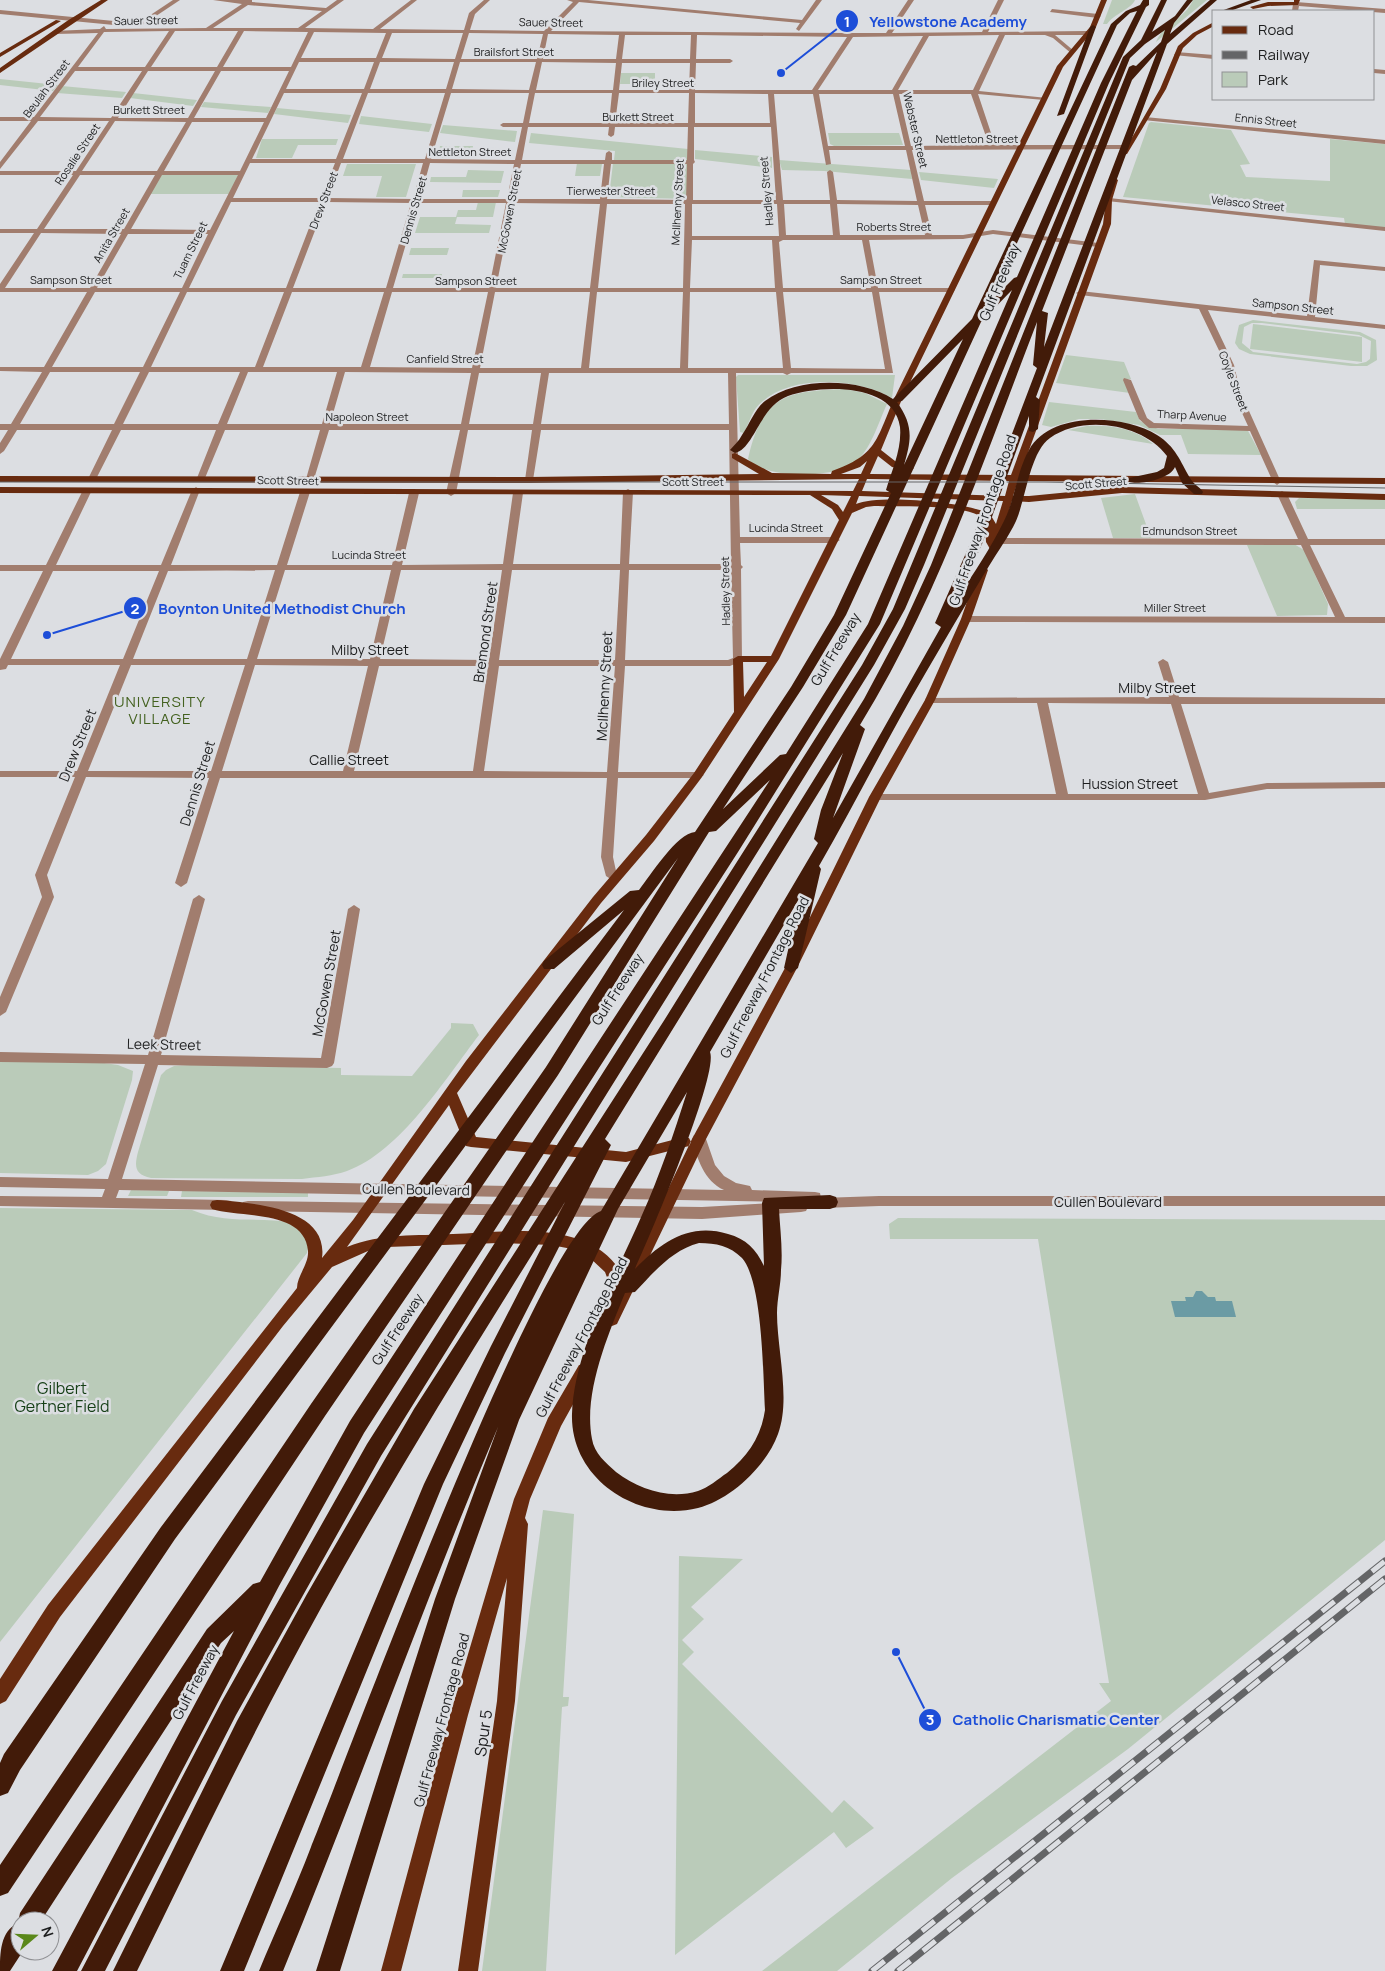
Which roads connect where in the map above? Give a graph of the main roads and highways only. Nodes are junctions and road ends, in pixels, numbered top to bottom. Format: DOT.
graph roads {
  1 [pos="95,0"];
  2 [pos="105,0"];
  3 [pos="1104,0"];
  4 [pos="1146,0"];
  5 [pos="1164,0"];
  6 [pos="1179,0"];
  7 [pos="1190,0"];
  8 [pos="1214,0"];
  9 [pos="1258,0"];
  10 [pos="1274,0"];
  11 [pos="1297,2"];
  12 [pos="1253,7"];
  13 [pos="1227,10"];
  14 [pos="1245,10"];
  15 [pos="1212,17"];
  16 [pos="1212,26"];
  17 [pos="1091,30"];
  18 [pos="1178,31"];
  19 [pos="9,49"];
  20 [pos="28,51"];
  21 [pos="0,55"];
  22 [pos="0,71"];
  23 [pos="1129,79"];
  24 [pos="1057,129"];
  25 [pos="1026,268"];
  26 [pos="1045,292"];
  27 [pos="898,399"];
  28 [pos="1033,428"];
  29 [pos="876,450"];
  30 [pos="735,453"];
  31 [pos="1173,455"];
  32 [pos="1021,457"];
  33 [pos="775,476"];
  34 [pos="824,476"];
  35 [pos="864,476"];
  36 [pos="1015,478"];
  37 [pos="1066,478"];
  38 [pos="0,479"];
  39 [pos="1133,480"];
  40 [pos="1186,481"];
  41 [pos="1385,481"];
  42 [pos="0,490"];
  43 [pos="810,492"];
  44 [pos="1198,492"];
  45 [pos="856,494"];
  46 [pos="1385,497"];
  47 [pos="1009,499"];
  48 [pos="846,516"];
  49 [pos="879,532"];
  50 [pos="990,554"];
  51 [pos="774,659"];
  52 [pos="918,675"];
  53 [pos="870,698"];
  54 [pos="739,712"];
  55 [pos="802,741"];
  56 [pos="709,820"];
  57 [pos="549,965"];
  58 [pos="791,968"];
  59 [pos="706,1043"];
  60 [pos="646,1061"];
  61 [pos="451,1094"];
  62 [pos="698,1139"];
  63 [pos="824,1199"];
  64 [pos="217,1205"];
  65 [pos="328,1262"];
  66 [pos="629,1287"];
  67 [pos="301,1295"];
  68 [pos="621,1303"];
  69 [pos="768,1312"];
  70 [pos="502,1418"];
  71 [pos="522,1499"];
  72 [pos="272,1579"];
  73 [pos="54,1611"];
  74 [pos="0,1682"];
  75 [pos="0,1695"];
  76 [pos="0,1784"];
  77 [pos="0,1885"];
  78 [pos="35,1911"];
  79 [pos="10,1950"];
  80 [pos="0,1966"];
  81 [pos="64,1971"];
  82 [pos="94,1971"];
  83 [pos="125,1971"];
  84 [pos="232,1971"];
  85 [pos="271,1971"];
  86 [pos="328,1971"];
  87 [pos="391,1971"];
  88 [pos="468,1971"];
  1 -- 19 [label="main road"];
  2 -- 20 [label="main road"];
  3 -- 17 [label="main road"];
  4 -- 25 [label="highway, Gulf Freeway"];
  5 -- 23 [label="highway"];
  5 -- 24 [label="highway"];
  6 -- 52 [label="highway"];
  7 -- 82 [label="highway"];
  8 -- 18 [label="highway"];
  9 -- 13 [label="highway"];
  10 -- 12 [label="main road"];
  11 -- 12 [label="main road"];
  12 -- 14 [label="main road"];
  15 -- 18 [label="highway"];
  16 -- 28 [label="main road, Gulf Freeway Frontage Road"];
  17 -- 24 [label="highway"];
  17 -- 27 [label="main road"];
  18 -- 23 [label="highway"];
  19 -- 20 [label="main road"];
  19 -- 21 [label="main road"];
  20 -- 22 [label="main road"];
  23 -- 26 [label="highway"];
  24 -- 49 [label="highway"];
  25 -- 27 [label="highway"];
  25 -- 55 [label="highway, Gulf Freeway"];
  26 -- 28 [label="highway"];
  26 -- 53 [label="highway"];
  27 -- 29 [label="main road"];
  28 -- 32 [label="main road, Gulf Freeway Frontage Road"];
  29 -- 32 [label="main road"];
  29 -- 34 [label="main road"];
  29 -- 35 [label="main road"];
  30 -- 33 [label="main road"];
  30 -- 49 [label="highway"];
  31 -- 39 [label="highway"];
  31 -- 40 [label="highway"];
  31 -- 52 [label="highway"];
  32 -- 36 [label="main road, Gulf Freeway Frontage Road"];
  32 -- 37 [label="main road"];
  33 -- 34 [label="main road, Scott Street"];
  33 -- 38 [label="main road, Scott Street"];
  34 -- 35 [label="main road, Scott Street"];
  35 -- 36 [label="main road, Scott Street"];
  35 -- 45 [label="main road"];
  36 -- 37 [label="main road, Scott Street"];
  36 -- 47 [label="main road, Gulf Freeway Frontage Road"];
  37 -- 39 [label="main road, Scott Street"];
  39 -- 40 [label="main road, Scott Street"];
  40 -- 41 [label="main road, Scott Street"];
  40 -- 44 [label="highway"];
  42 -- 43 [label="main road, Scott Street"];
  43 -- 45 [label="main road, Scott Street"];
  43 -- 48 [label="main road"];
  44 -- 46 [label="main road, Scott Street"];
  44 -- 47 [label="main road, Scott Street"];
  45 -- 47 [label="main road, Scott Street"];
  45 -- 48 [label="main road"];
  47 -- 50 [label="main road, Gulf Freeway Frontage Road"];
  48 -- 50 [label="main road"];
  48 -- 51 [label="main road"];
  49 -- 56 [label="highway"];
  50 -- 58 [label="main road, Gulf Freeway Frontage Road"];
  51 -- 54 [label="main road"];
  51 -- 54 [label="main road"];
  52 -- 59 [label="highway"];
  53 -- 58 [label="highway"];
  53 -- 60 [label="highway"];
  54 -- 57 [label="main road"];
  55 -- 57 [label="highway"];
  55 -- 72 [label="highway, Gulf Freeway"];
  56 -- 76 [label="highway"];
  56 -- 77 [label="highway"];
  57 -- 61 [label="main road"];
  58 -- 62 [label="main road, Gulf Freeway Frontage Road"];
  59 -- 69 [label="highway"];
  59 -- 70 [label="highway"];
  60 -- 83 [label="highway"];
  60 -- 84 [label="highway"];
  61 -- 62 [label="main road"];
  61 -- 65 [label="main road"];
  62 -- 66 [label="main road, Gulf Freeway Frontage Road"];
  63 -- 69 [label="highway"];
  64 -- 67 [label="main road"];
  65 -- 67 [label="main road"];
  65 -- 68 [label="main road"];
  66 -- 68 [label="main road, Gulf Freeway Frontage Road"];
  66 -- 69 [label="highway"];
  67 -- 73 [label="main road"];
  68 -- 71 [label="main road, Gulf Freeway Frontage Road"];
  70 -- 85 [label="highway"];
  70 -- 86 [label="highway"];
  71 -- 87 [label="main road, Gulf Freeway Frontage Road"];
  71 -- 88 [label="main road, Spur 5"];
  72 -- 78 [label="highway"];
  72 -- 81 [label="highway, Gulf Freeway"];
  73 -- 74 [label="main road"];
  73 -- 75 [label="main road"];
  79 -- 80 [label="highway"];
}
